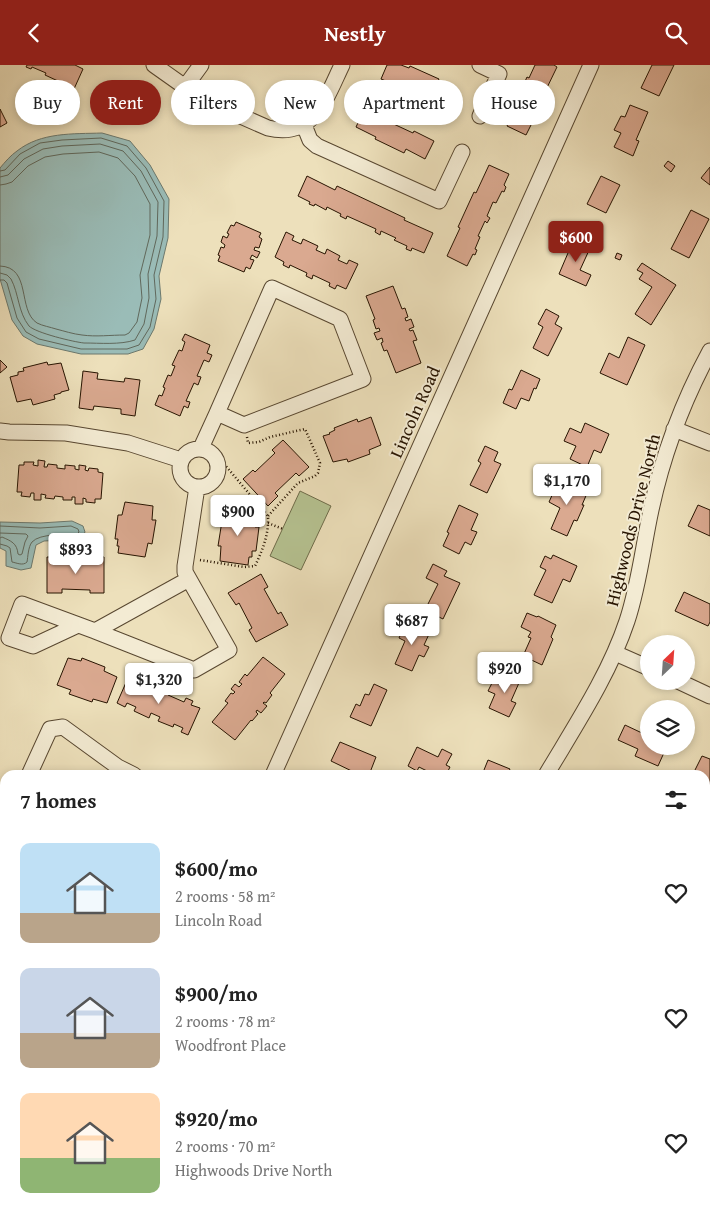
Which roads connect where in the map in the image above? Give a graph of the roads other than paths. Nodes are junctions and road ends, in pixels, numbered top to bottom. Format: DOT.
graph roads {
  1 [pos="154,65"];
  2 [pos="201,65"];
  3 [pos="480,65"];
  4 [pos="591,65"];
  5 [pos="338,66"];
  6 [pos="175,80"];
  7 [pos="190,80"];
  8 [pos="332,80"];
  9 [pos="496,80"];
  10 [pos="255,122"];
  11 [pos="304,125"];
  12 [pos="462,153"];
  13 [pos="710,351"];
  14 [pos="217,413"];
  15 [pos="674,429"];
  16 [pos="0,431"];
  17 [pos="710,443"];
  18 [pos="201,449"];
  19 [pos="181,460"];
  20 [pos="197,487"];
  21 [pos="189,579"];
  22 [pos="78,625"];
  23 [pos="95,631"];
  24 [pos="615,653"];
  25 [pos="640,664"];
  26 [pos="695,689"];
  27 [pos="710,696"];
  28 [pos="31,770"];
  29 [pos="124,770"];
  30 [pos="275,770"];
  31 [pos="549,770"];
  1 -- 6 [label="street"];
  2 -- 7 [label="street"];
  3 -- 9 [label="street"];
  4 -- 30 [label="street, Lincoln Road"];
  5 -- 8 [label="street"];
  10 -- 11 [label="street"];
  11 -- 12 [label="street"];
  13 -- 15 [label="street, Highwoods Drive North"];
  14 -- 14 [label="street"];
  14 -- 18 [label="street"];
  15 -- 17 [label="street"];
  15 -- 24 [label="street, Highwoods Drive North"];
  16 -- 19 [label="street"];
  18 -- 19 [label="street"];
  18 -- 20 [label="street"];
  19 -- 20 [label="street"];
  20 -- 21 [label="street"];
  21 -- 23 [label="street"];
  21 -- 23 [label="street"];
  22 -- 22 [label="street"];
  22 -- 23 [label="street"];
  24 -- 25 [label="street"];
  24 -- 31 [label="street, Highwoods Drive North"];
  26 -- 27 [label="street"];
  28 -- 29 [label="street"];
}
